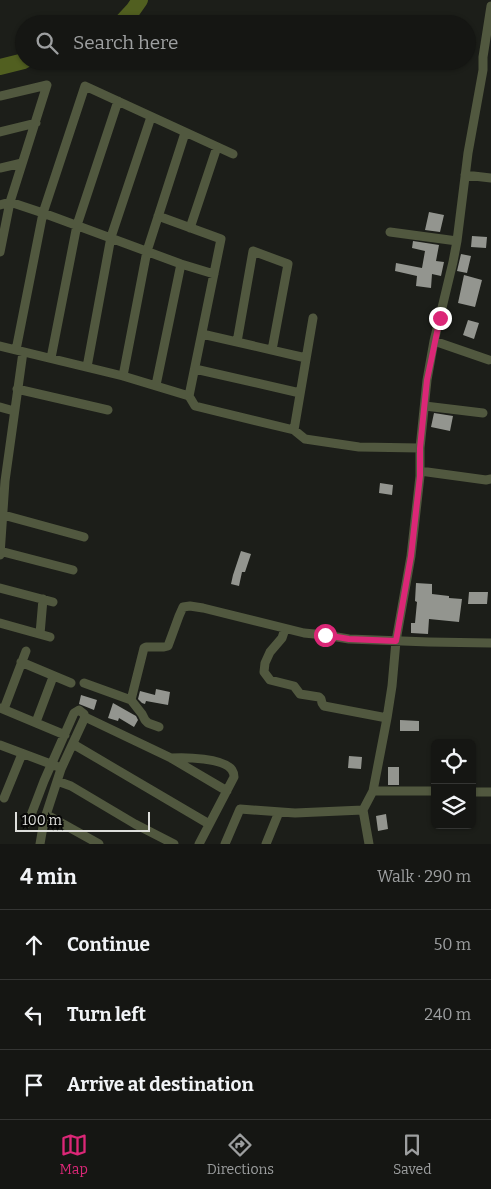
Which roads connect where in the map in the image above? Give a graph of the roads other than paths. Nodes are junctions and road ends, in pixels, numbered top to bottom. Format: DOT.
graph roads {
  1 [pos="491,6"];
  2 [pos="487,70"];
  3 [pos="0,96"];
  4 [pos="118,101"];
  5 [pos="151,117"];
  6 [pos="36,123"];
  7 [pos="0,132"];
  8 [pos="185,132"];
  9 [pos="217,146"];
  10 [pos="233,154"];
  11 [pos="22,163"];
  12 [pos="0,168"];
  13 [pos="466,175"];
  14 [pos="491,178"];
  15 [pos="10,202"];
  16 [pos="0,205"];
  17 [pos="43,213"];
  18 [pos="158,216"];
  19 [pos="77,225"];
  20 [pos="190,228"];
  21 [pos="390,232"];
  22 [pos="111,237"];
  23 [pos="1,241"];
  24 [pos="457,242"];
  25 [pos="147,251"];
  26 [pos="0,252"];
  27 [pos="182,264"];
  28 [pos="214,274"];
  29 [pos="313,318"];
  30 [pos="202,334"];
  31 [pos="434,341"];
  32 [pos="237,342"];
  33 [pos="0,346"];
  34 [pos="272,350"];
  35 [pos="19,351"];
  36 [pos="51,358"];
  37 [pos="306,358"];
  38 [pos="489,360"];
  39 [pos="87,367"];
  40 [pos="195,369"];
  41 [pos="123,376"];
  42 [pos="156,385"];
  43 [pos="17,390"];
  44 [pos="300,393"];
  45 [pos="189,396"];
  46 [pos="425,406"];
  47 [pos="0,408"];
  48 [pos="108,410"];
  49 [pos="14,412"];
  50 [pos="483,413"];
  51 [pos="294,430"];
  52 [pos="5,446"];
  53 [pos="420,448"];
  54 [pos="420,471"];
  55 [pos="491,479"];
  56 [pos="2,481"];
  57 [pos="1,514"];
  58 [pos="84,537"];
  59 [pos="0,551"];
  60 [pos="0,555"];
  61 [pos="73,570"];
  62 [pos="0,588"];
  63 [pos="42,599"];
  64 [pos="53,602"];
  65 [pos="0,623"];
  66 [pos="284,629"];
  67 [pos="40,634"];
  68 [pos="50,637"];
  69 [pos="396,641"];
  70 [pos="491,643"];
  71 [pos="26,651"];
  72 [pos="21,662"];
  73 [pos="53,677"];
  74 [pos="71,683"];
  75 [pos="84,684"];
  76 [pos="131,700"];
  77 [pos="2,709"];
  78 [pos="85,717"];
  79 [pos="387,718"];
  80 [pos="36,722"];
  81 [pos="159,727"];
  82 [pos="65,734"];
  83 [pos="73,744"];
  84 [pos="0,745"];
  85 [pos="22,754"];
  86 [pos="171,758"];
  87 [pos="57,766"];
  88 [pos="57,780"];
  89 [pos="227,791"];
  90 [pos="373,791"];
  91 [pos="431,791"];
  92 [pos="476,792"];
  93 [pos="491,792"];
  94 [pos="4,798"];
  95 [pos="363,810"];
  96 [pos="279,812"];
  97 [pos="47,815"];
  98 [pos="28,823"];
  99 [pos="209,824"];
  100 [pos="159,840"];
  101 [pos="40,844"];
  102 [pos="99,844"];
  103 [pos="174,844"];
  104 [pos="199,844"];
  105 [pos="225,844"];
  106 [pos="266,844"];
  107 [pos="369,844"];
  1 -- 2 [label="street"];
  2 -- 13 [label="street"];
  3 -- 6 [label="street"];
  4 -- 5 [label="street"];
  4 -- 17 [label="street"];
  4 -- 19 [label="street"];
  5 -- 8 [label="street"];
  5 -- 22 [label="street"];
  6 -- 7 [label="street"];
  6 -- 11 [label="street"];
  8 -- 9 [label="street"];
  8 -- 18 [label="street"];
  9 -- 10 [label="street"];
  9 -- 20 [label="street"];
  11 -- 12 [label="street"];
  11 -- 15 [label="street"];
  13 -- 14 [label="street"];
  13 -- 24 [label="street"];
  15 -- 16 [label="street"];
  15 -- 17 [label="street"];
  15 -- 23 [label="street"];
  17 -- 19 [label="street"];
  17 -- 35 [label="street"];
  18 -- 20 [label="street"];
  18 -- 25 [label="street"];
  19 -- 22 [label="street"];
  19 -- 36 [label="street"];
  20 -- 28 [label="street"];
  21 -- 24 [label="street"];
  22 -- 25 [label="street"];
  22 -- 39 [label="street"];
  23 -- 26 [label="street"];
  24 -- 31 [label="street"];
  25 -- 27 [label="street"];
  25 -- 41 [label="street"];
  27 -- 28 [label="street"];
  27 -- 42 [label="street"];
  28 -- 30 [label="street"];
  29 -- 37 [label="street"];
  30 -- 32 [label="street"];
  30 -- 40 [label="street"];
  31 -- 38 [label="street"];
  31 -- 46 [label="street"];
  32 -- 34 [label="street"];
  32 -- 34 [label="street"];
  33 -- 35 [label="street"];
  34 -- 37 [label="street"];
  35 -- 36 [label="street"];
  35 -- 43 [label="street"];
  36 -- 39 [label="street"];
  37 -- 44 [label="street"];
  39 -- 41 [label="street"];
  40 -- 44 [label="street"];
  40 -- 45 [label="street"];
  41 -- 42 [label="street"];
  42 -- 45 [label="street"];
  43 -- 48 [label="street"];
  43 -- 49 [label="street"];
  44 -- 51 [label="street"];
  45 -- 51 [label="street"];
  46 -- 50 [label="street"];
  46 -- 53 [label="street"];
  47 -- 49 [label="street"];
  49 -- 52 [label="street"];
  51 -- 53 [label="street"];
  52 -- 56 [label="street"];
  53 -- 54 [label="street"];
  54 -- 55 [label="street"];
  54 -- 69 [label="street"];
  56 -- 57 [label="street"];
  57 -- 58 [label="street"];
  57 -- 59 [label="street"];
  59 -- 60 [label="street"];
  59 -- 61 [label="street"];
  62 -- 63 [label="street"];
  63 -- 64 [label="street"];
  63 -- 67 [label="street"];
  65 -- 67 [label="street"];
  66 -- 69 [label="street"];
  66 -- 76 [label="street"];
  66 -- 79 [label="street"];
  67 -- 68 [label="street"];
  69 -- 70 [label="street"];
  69 -- 79 [label="street"];
  71 -- 72 [label="street"];
  72 -- 73 [label="street"];
  72 -- 77 [label="street"];
  73 -- 74 [label="street"];
  73 -- 80 [label="street"];
  75 -- 76 [label="street"];
  76 -- 81 [label="street"];
  77 -- 80 [label="street"];
  78 -- 82 [label="street"];
  78 -- 83 [label="street"];
  78 -- 86 [label="street"];
  79 -- 90 [label="street"];
  80 -- 82 [label="street"];
  82 -- 87 [label="street"];
  83 -- 87 [label="street"];
  83 -- 99 [label="street"];
  84 -- 85 [label="street"];
  85 -- 87 [label="street"];
  85 -- 94 [label="street"];
  86 -- 89 [label="street"];
  86 -- 89 [label="street"];
  87 -- 88 [label="street"];
  87 -- 98 [label="street"];
  88 -- 97 [label="street"];
  88 -- 100 [label="street"];
  89 -- 99 [label="street"];
  90 -- 91 [label="street"];
  90 -- 95 [label="street"];
  92 -- 93 [label="street"];
  95 -- 96 [label="street"];
  95 -- 107 [label="street"];
  96 -- 105 [label="street"];
  96 -- 106 [label="street"];
  97 -- 101 [label="street"];
  97 -- 102 [label="street"];
  99 -- 104 [label="street"];
  100 -- 103 [label="street"];
}
